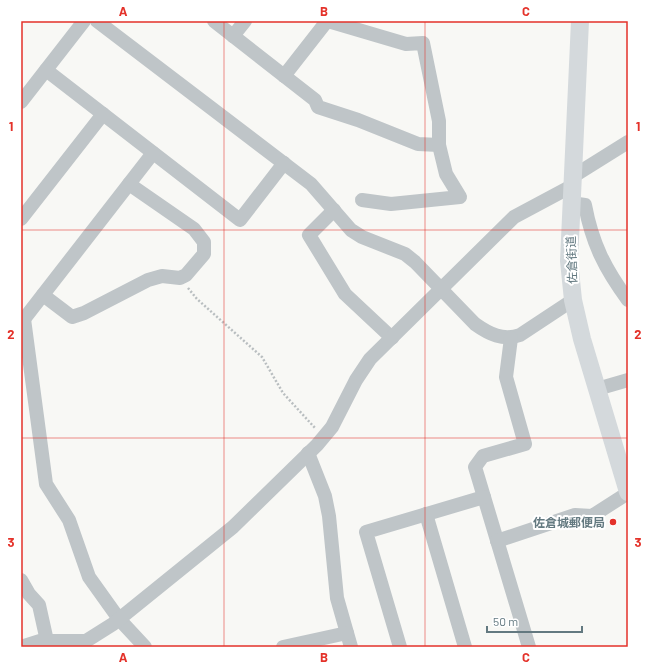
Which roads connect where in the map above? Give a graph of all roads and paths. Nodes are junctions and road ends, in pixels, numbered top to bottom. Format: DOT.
graph roads {
  1 [pos="84,21"];
  2 [pos="97,21"];
  3 [pos="214,21"];
  4 [pos="245,21"];
  5 [pos="328,21"];
  6 [pos="580,21"];
  7 [pos="233,36"];
  8 [pos="46,70"];
  9 [pos="284,76"];
  10 [pos="21,102"];
  11 [pos="103,114"];
  12 [pos="628,142"];
  13 [pos="439,146"];
  14 [pos="153,153"];
  15 [pos="284,163"];
  16 [pos="129,184"];
  17 [pos="572,189"];
  18 [pos="362,200"];
  19 [pos="334,210"];
  20 [pos="21,219"];
  21 [pos="180,278"];
  22 [pos="442,288"];
  23 [pos="43,296"];
  24 [pos="573,300"];
  25 [pos="628,300"];
  26 [pos="23,321"];
  27 [pos="392,338"];
  28 [pos="512,338"];
  29 [pos="628,380"];
  30 [pos="597,390"];
  31 [pos="323,438"];
  32 [pos="308,453"];
  33 [pos="628,492"];
  34 [pos="484,497"];
  35 [pos="426,514"];
  36 [pos="497,541"];
  37 [pos="21,580"];
  38 [pos="119,619"];
  39 [pos="349,640"];
  40 [pos="47,641"];
  41 [pos="87,644"];
  42 [pos="21,647"];
  43 [pos="145,647"];
  44 [pos="283,647"];
  45 [pos="400,647"];
  46 [pos="465,647"];
  47 [pos="528,647"];
  1 -- 8 [label="street"];
  2 -- 15 [label="street"];
  3 -- 7 [label="street"];
  4 -- 7 [label="street"];
  5 -- 9 [label="street"];
  5 -- 13 [label="street"];
  6 -- 17 [label="main road, 佐倉街道"];
  7 -- 9 [label="street"];
  8 -- 10 [label="street"];
  8 -- 11 [label="street"];
  9 -- 13 [label="street"];
  11 -- 14 [label="street"];
  11 -- 20 [label="street"];
  12 -- 17 [label="street"];
  13 -- 18 [label="street"];
  14 -- 15 [label="street"];
  14 -- 16 [label="street"];
  15 -- 19 [label="street"];
  16 -- 21 [label="street"];
  16 -- 23 [label="street"];
  17 -- 22 [label="street"];
  17 -- 24 [label="main road, 佐倉街道"];
  17 -- 25 [label="street"];
  19 -- 22 [label="street"];
  19 -- 27 [label="street"];
  21 -- 23 [label="street"];
  21 -- 31 [label="path"];
  22 -- 27 [label="street"];
  22 -- 28 [label="street"];
  23 -- 26 [label="street"];
  24 -- 28 [label="street"];
  24 -- 30 [label="main road, 佐倉街道"];
  26 -- 38 [label="street"];
  27 -- 31 [label="street"];
  28 -- 34 [label="street"];
  29 -- 30 [label="street"];
  30 -- 33 [label="main road, 佐倉街道"];
  31 -- 32 [label="street"];
  32 -- 38 [label="street"];
  32 -- 39 [label="street"];
  33 -- 36 [label="street"];
  34 -- 35 [label="street"];
  34 -- 36 [label="street"];
  35 -- 45 [label="street"];
  35 -- 46 [label="street"];
  36 -- 47 [label="street"];
  37 -- 40 [label="street"];
  38 -- 41 [label="street"];
  38 -- 43 [label="street"];
  39 -- 44 [label="street"];
  40 -- 41 [label="street"];
  40 -- 42 [label="street"];
}
